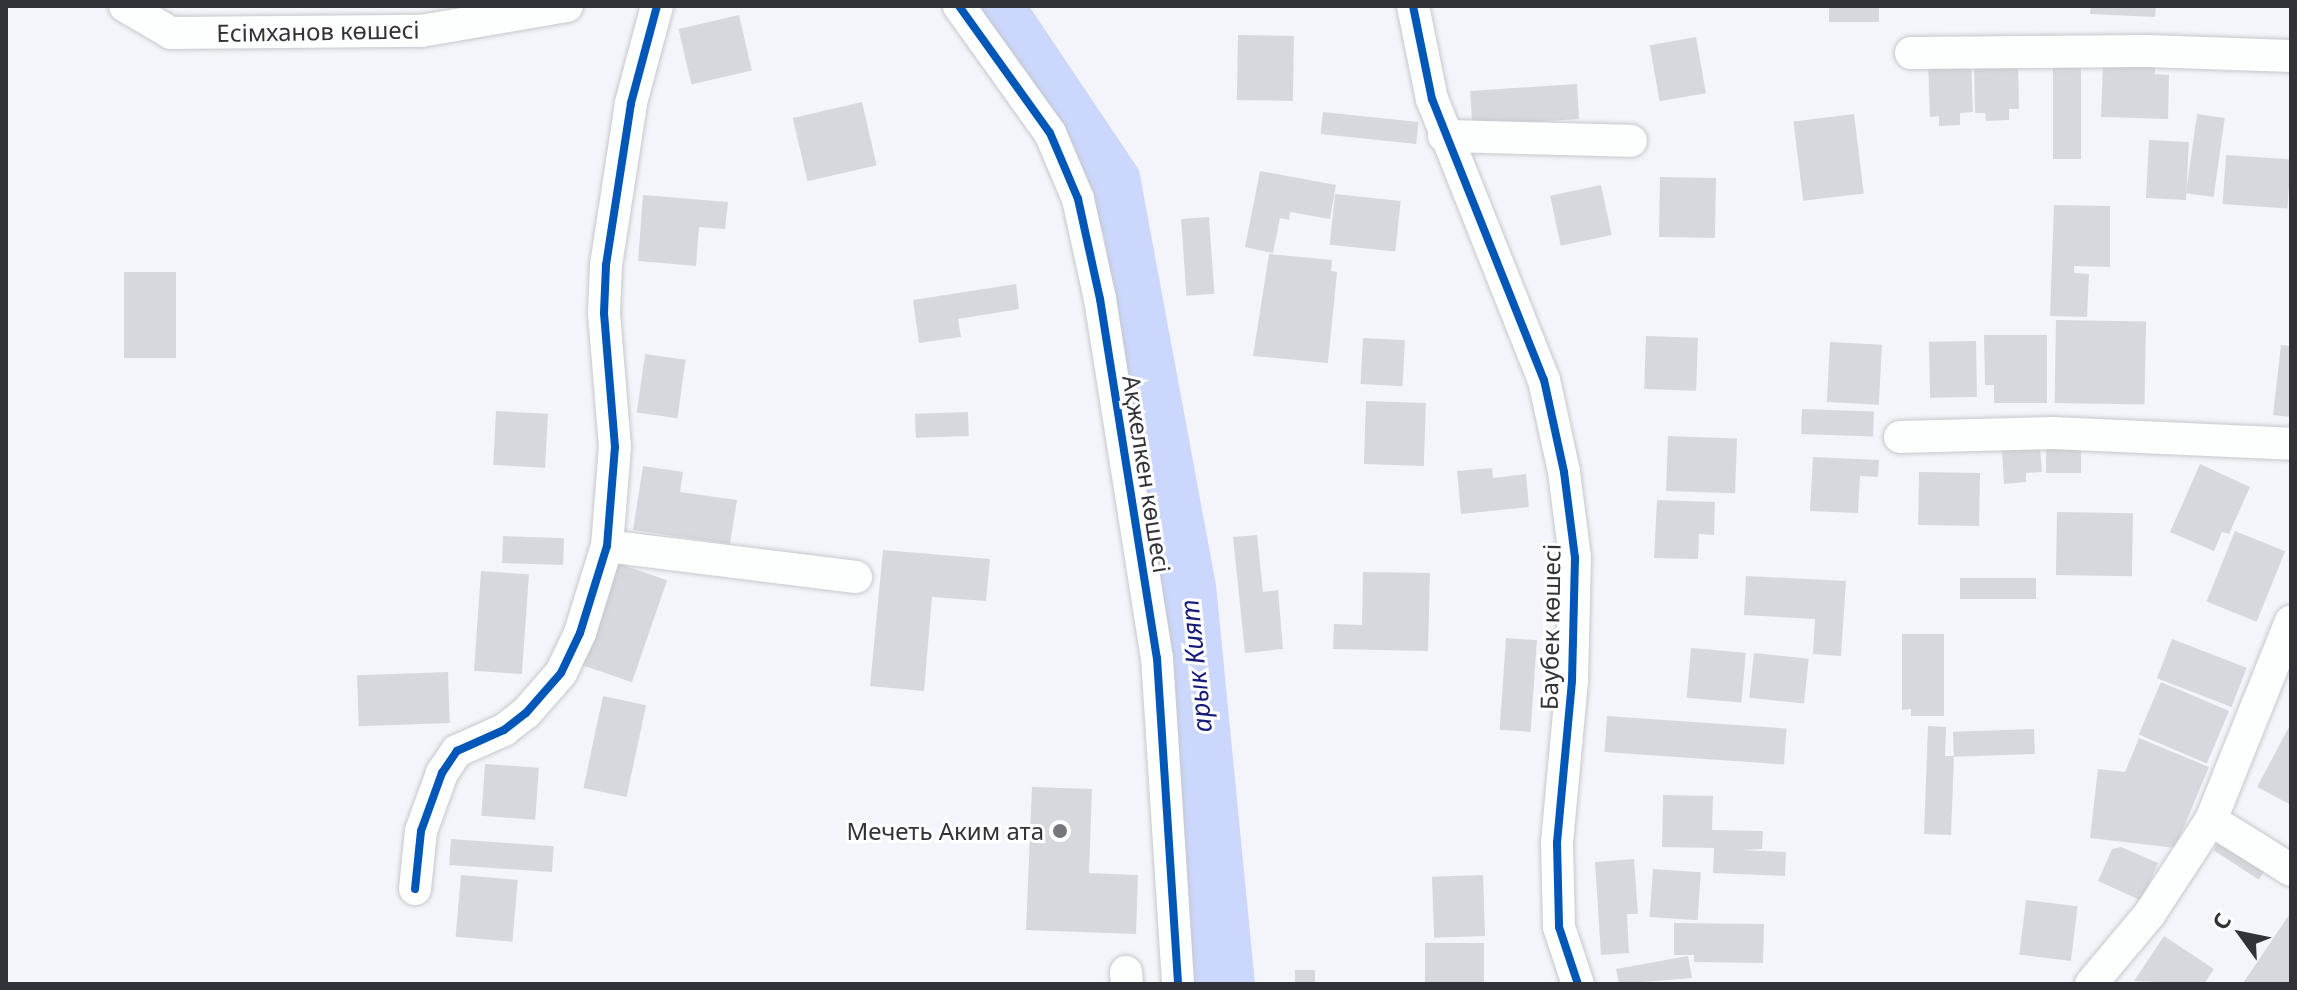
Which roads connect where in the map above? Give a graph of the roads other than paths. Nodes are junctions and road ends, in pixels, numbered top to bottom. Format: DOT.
graph roads {
  1 [pos="125,6"];
  2 [pos="567,6"];
  3 [pos="657,6"];
  4 [pos="959,6"];
  5 [pos="1413,6"];
  6 [pos="1911,53"];
  7 [pos="2291,56"];
  8 [pos="1444,136"];
  9 [pos="1631,141"];
  10 [pos="1900,437"];
  11 [pos="2291,444"];
  12 [pos="607,546"];
  13 [pos="856,577"];
  14 [pos="2291,621"];
  15 [pos="2211,820"];
  16 [pos="2291,870"];
  17 [pos="415,889"];
  18 [pos="1178,984"];
  19 [pos="1578,984"];
  20 [pos="2091,984"];
  1 -- 2 [label="street, Есімханов көшесі"];
  3 -- 12 [label="street"];
  4 -- 18 [label="street, Ақжелкен көшесі"];
  5 -- 8 [label="street, Баубек көшесі"];
  6 -- 7 [label="street"];
  8 -- 9 [label="street"];
  8 -- 19 [label="street, Баубек көшесі"];
  10 -- 11 [label="street"];
  12 -- 13 [label="street"];
  12 -- 17 [label="street"];
  14 -- 15 [label="street"];
  15 -- 16 [label="street"];
  15 -- 20 [label="street"];
}
